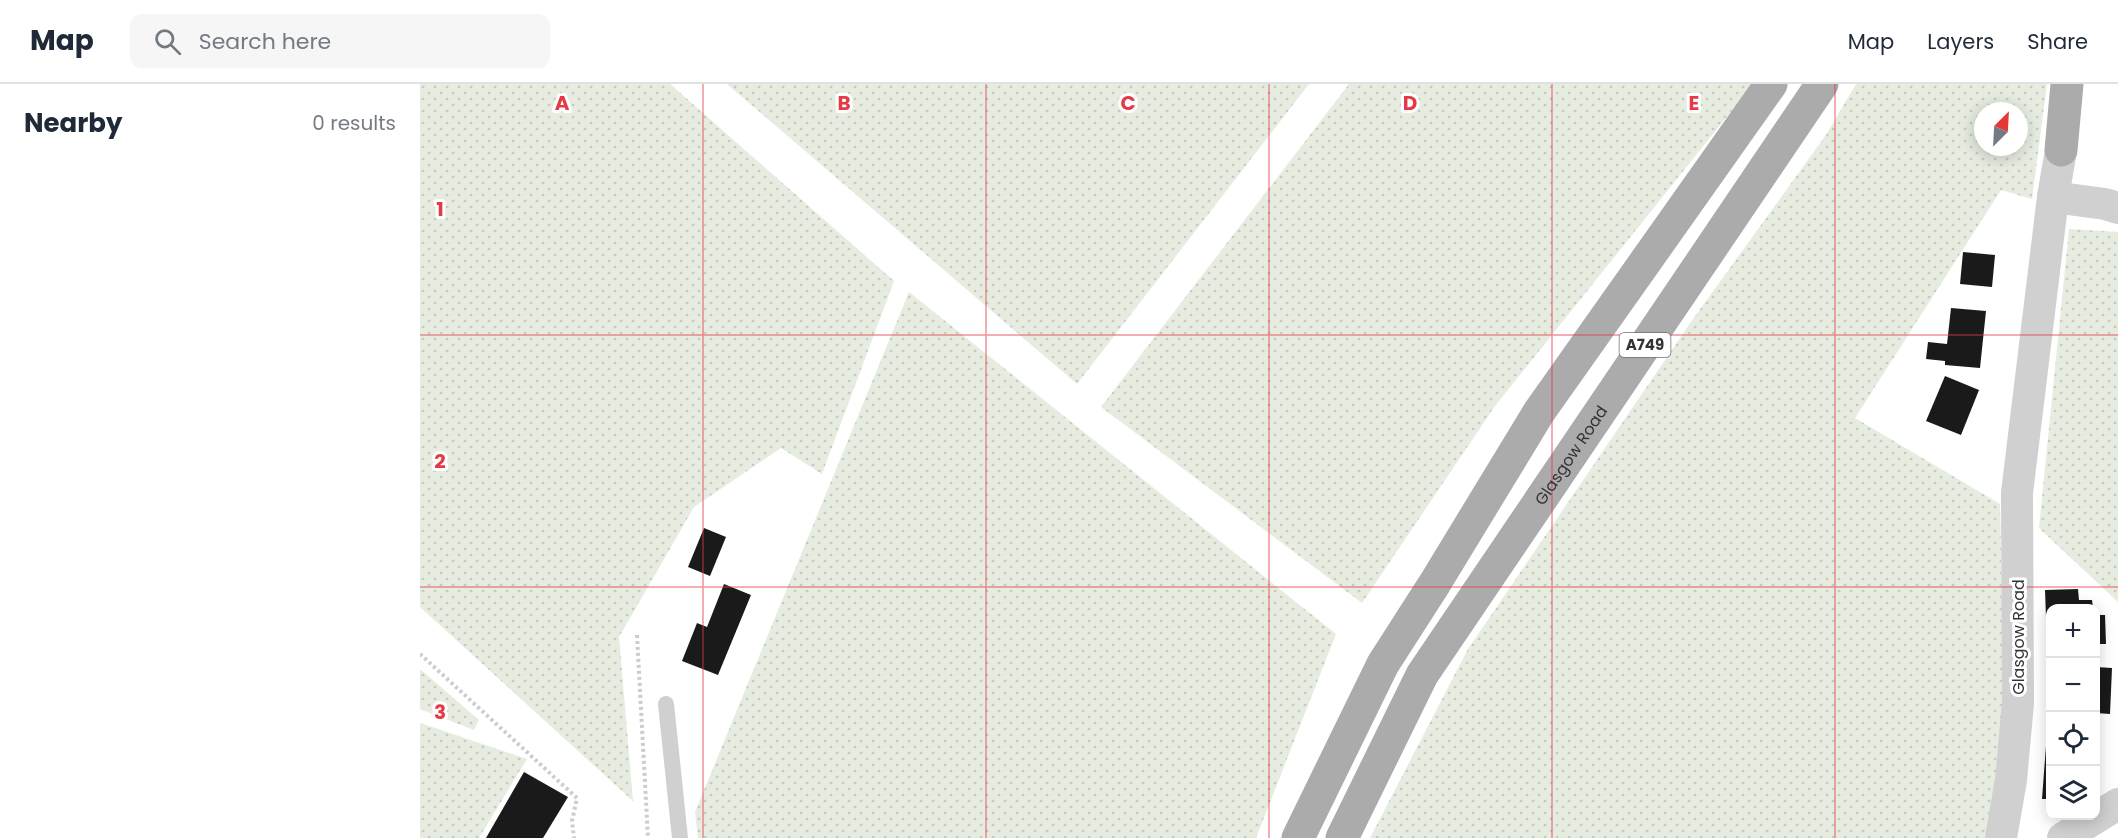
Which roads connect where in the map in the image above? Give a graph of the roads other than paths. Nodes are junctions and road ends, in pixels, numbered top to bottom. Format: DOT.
graph roads {
  1 [pos="1771,84"];
  2 [pos="1822,84"];
  3 [pos="2067,84"];
  4 [pos="2061,150"];
  5 [pos="2053,197"];
  6 [pos="2118,208"];
  7 [pos="666,704"];
  8 [pos="2118,804"];
  9 [pos="680,838"];
  10 [pos="1298,838"];
  11 [pos="1341,838"];
  12 [pos="2001,838"];
  13 [pos="2063,838"];
  1 -- 10 [label="main road, A749"];
  2 -- 11 [label="main road, Glasgow Road / A749"];
  3 -- 4 [label="main road"];
  4 -- 5 [label="street, Glasgow Road"];
  5 -- 6 [label="street"];
  5 -- 12 [label="street, Glasgow Road"];
  7 -- 9 [label="lane"];
  8 -- 13 [label="street"];
}
